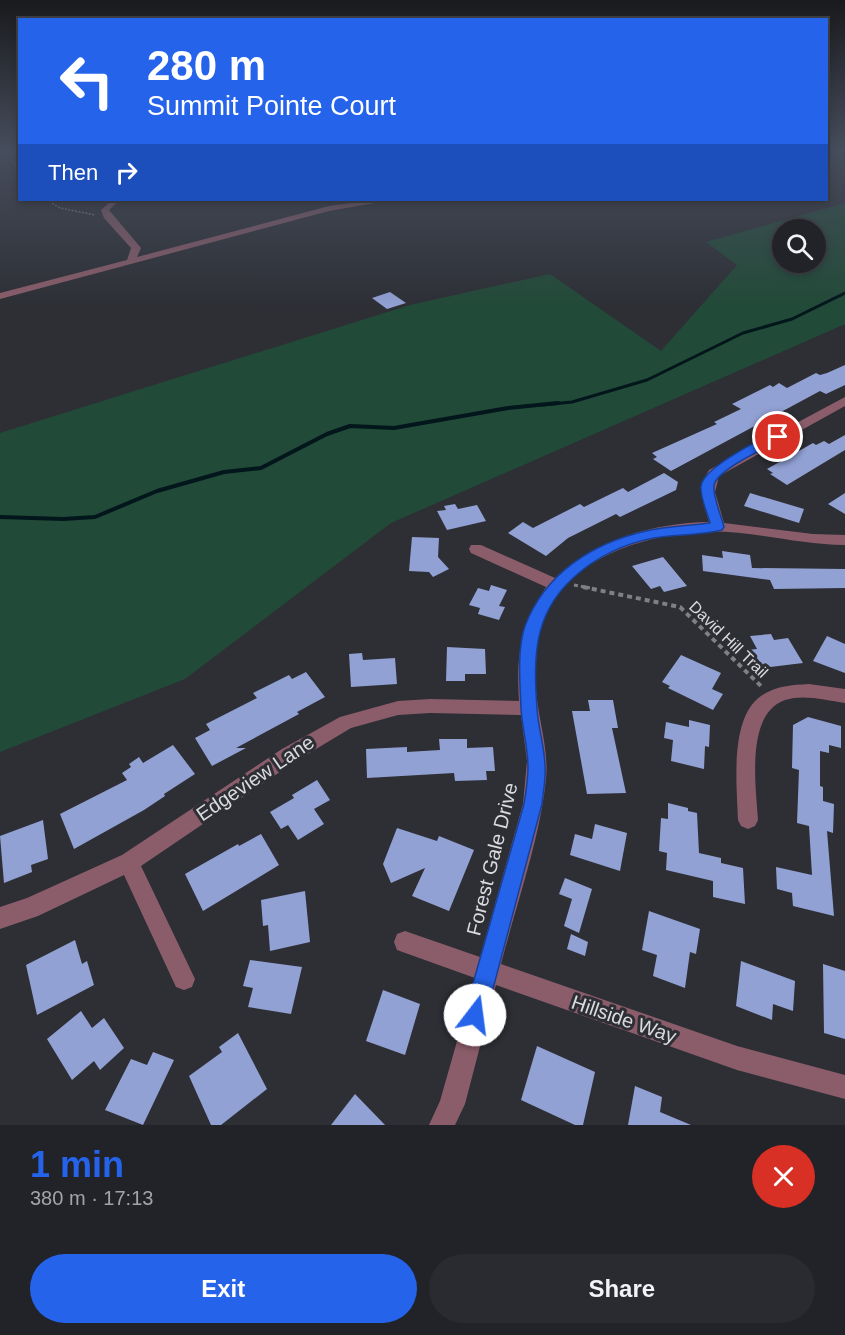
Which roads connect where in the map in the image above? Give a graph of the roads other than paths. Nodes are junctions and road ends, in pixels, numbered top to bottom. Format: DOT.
graph roads {
  1 [pos="113,202"];
  2 [pos="370,202"];
  3 [pos="131,261"];
  4 [pos="0,296"];
  5 [pos="845,401"];
  6 [pos="717,527"];
  7 [pos="845,540"];
  8 [pos="476,549"];
  9 [pos="558,583"];
  10 [pos="845,696"];
  11 [pos="529,708"];
  12 [pos="748,820"];
  13 [pos="129,862"];
  14 [pos="0,918"];
  15 [pos="405,942"];
  16 [pos="487,970"];
  17 [pos="183,979"];
  18 [pos="845,1087"];
  19 [pos="442,1125"];
  1 -- 3 [label="street"];
  2 -- 3 [label="street"];
  3 -- 4 [label="street"];
  5 -- 6 [label="street"];
  6 -- 7 [label="street, Forest Gale Drive"];
  6 -- 9 [label="street, Forest Gale Drive"];
  8 -- 9 [label="street"];
  9 -- 11 [label="street, Forest Gale Drive"];
  10 -- 12 [label="street"];
  11 -- 13 [label="street, Edgeview Lane"];
  11 -- 16 [label="street, Forest Gale Drive"];
  13 -- 14 [label="street, Edgeview Lane"];
  13 -- 17 [label="street"];
  15 -- 16 [label="street, Hillside Way"];
  16 -- 18 [label="street, Hillside Way"];
  16 -- 19 [label="street, Forest Gale Drive"];
}
